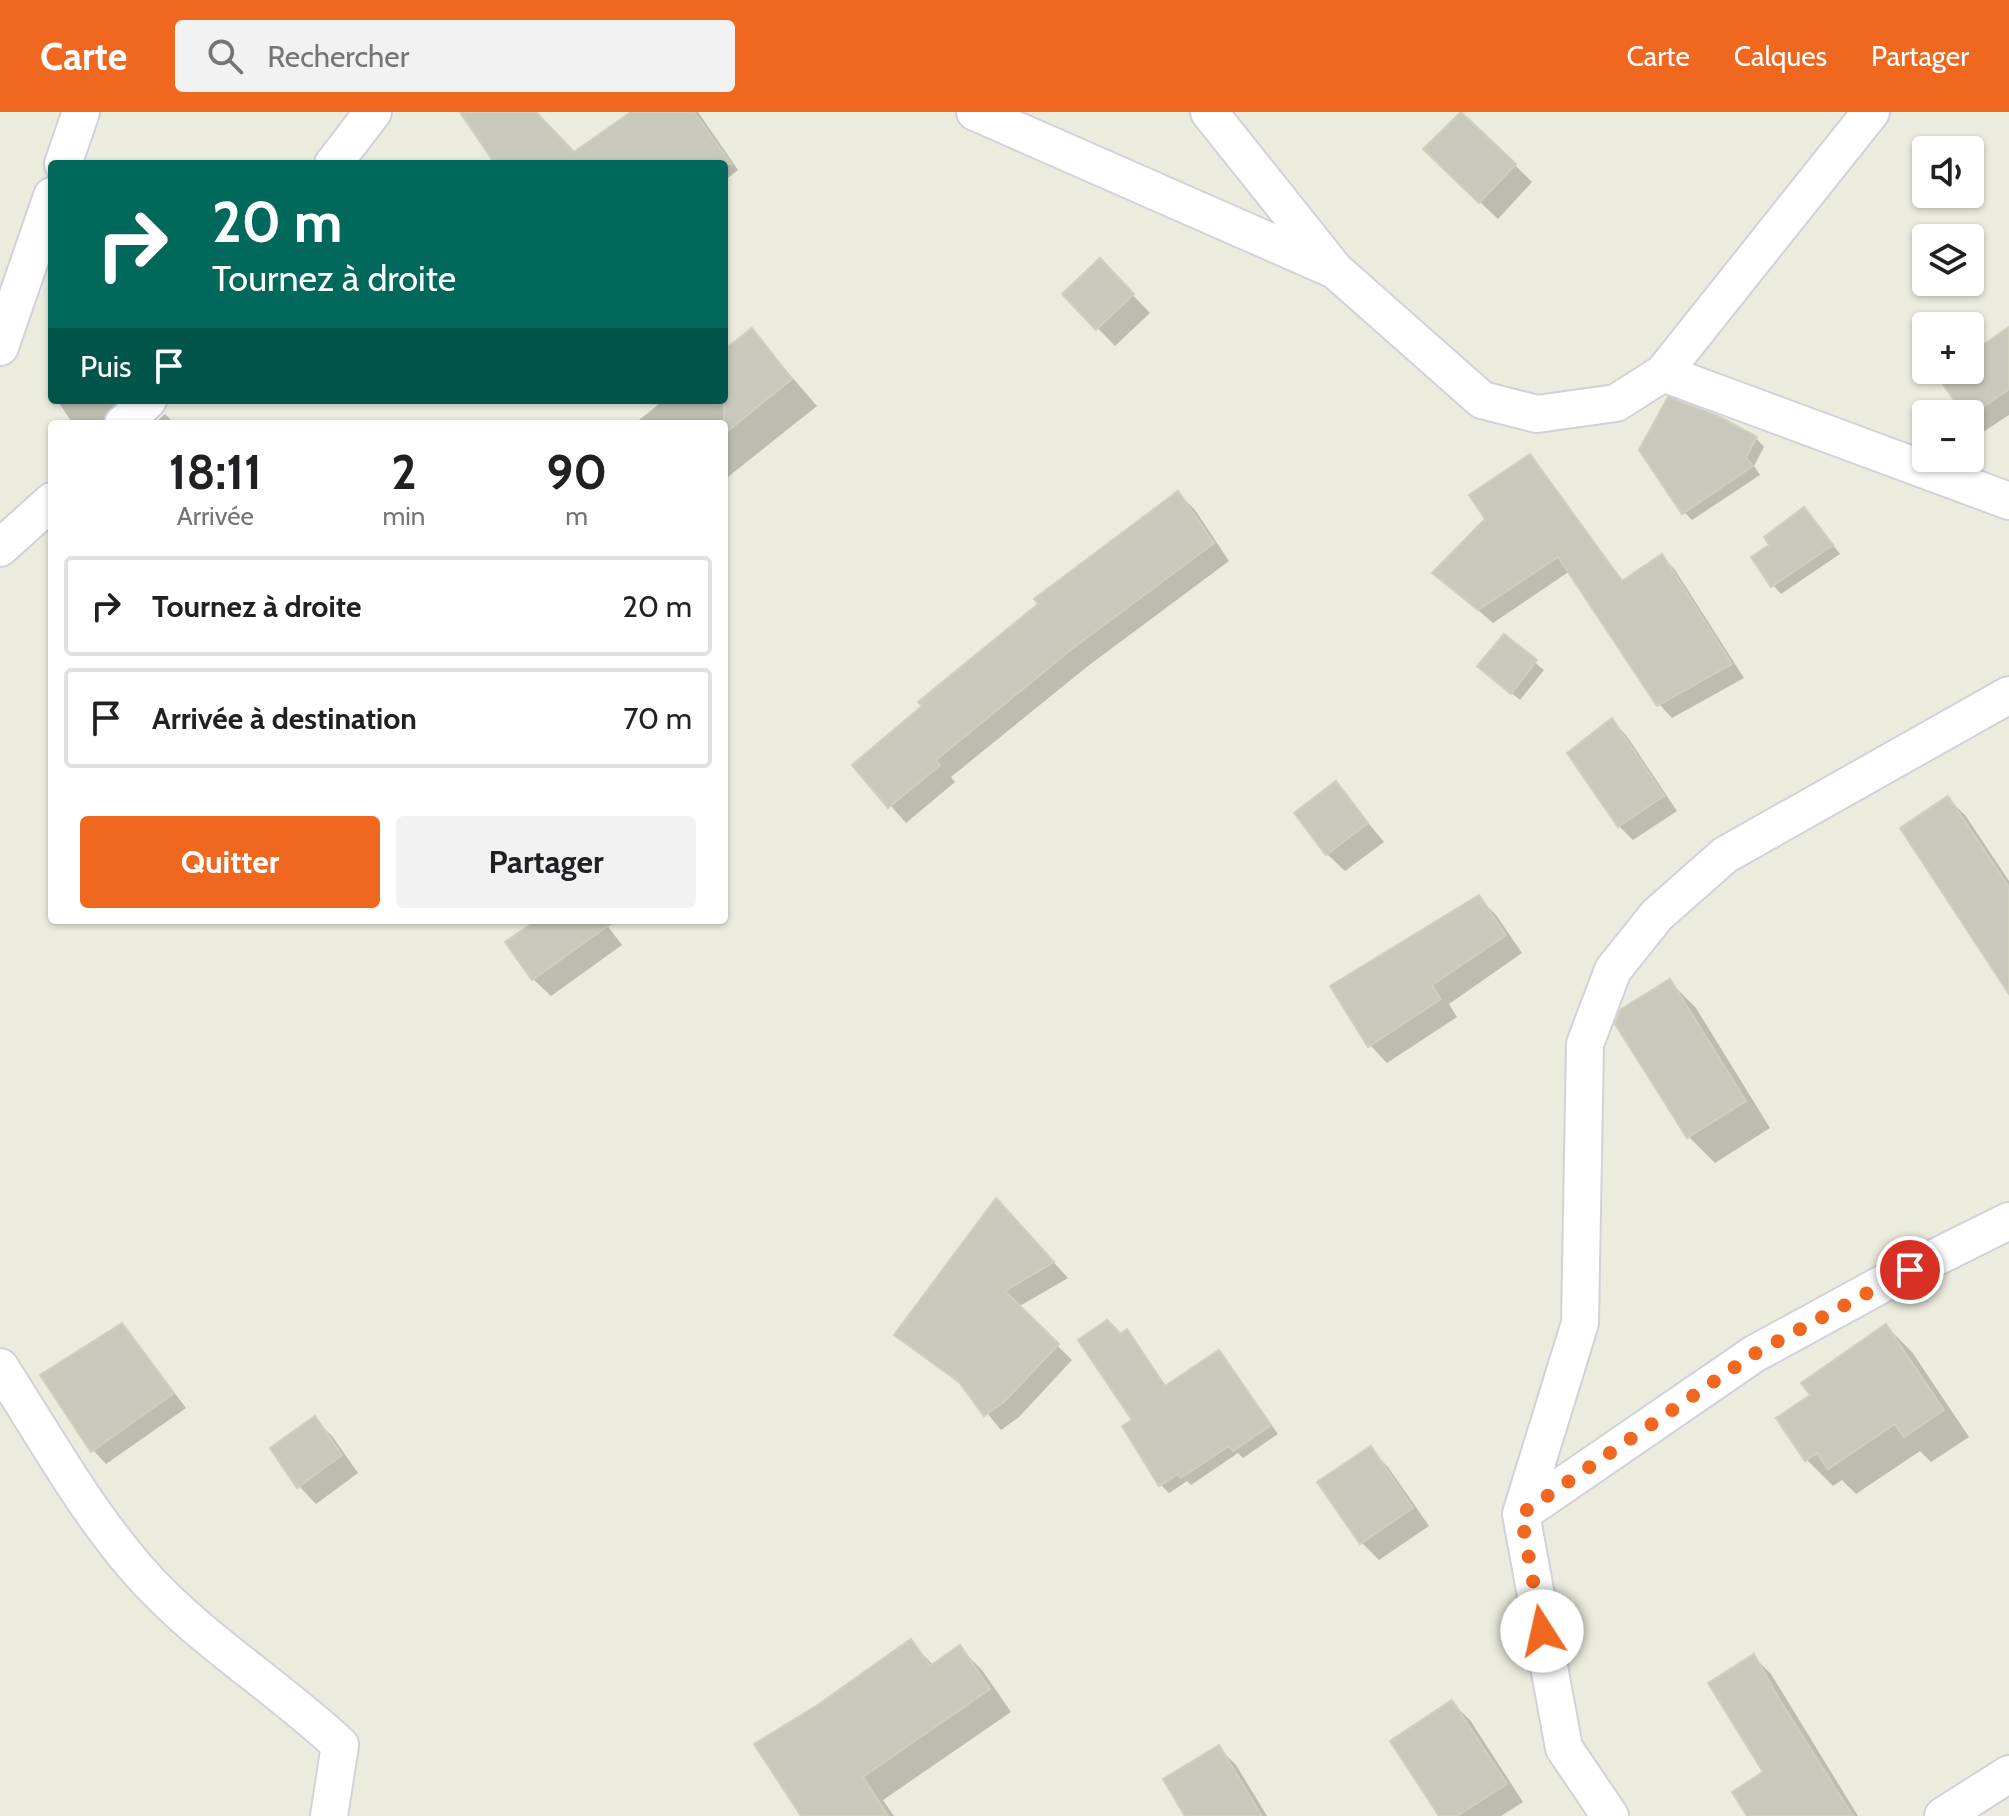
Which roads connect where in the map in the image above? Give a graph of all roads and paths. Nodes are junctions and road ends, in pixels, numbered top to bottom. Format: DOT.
graph roads {
  1 [pos="81,112"];
  2 [pos="373,112"];
  3 [pos="975,112"];
  4 [pos="1209,112"];
  5 [pos="1871,112"];
  6 [pos="64,160"];
  7 [pos="336,160"];
  8 [pos="48,208"];
  9 [pos="1335,270"];
  10 [pos="0,347"];
  11 [pos="1663,373"];
  12 [pos="144,404"];
  13 [pos="127,420"];
  14 [pos="2009,501"];
  15 [pos="48,505"];
  16 [pos="0,548"];
  17 [pos="2009,695"];
  18 [pos="2009,1221"];
  19 [pos="0,1367"];
  20 [pos="1521,1514"];
  21 [pos="2009,1774"];
  22 [pos="329,1816"];
  23 [pos="1610,1816"];
  24 [pos="1943,1816"];
  1 -- 6 [label="street"];
  2 -- 7 [label="street"];
  3 -- 9 [label="street"];
  4 -- 9 [label="street"];
  5 -- 11 [label="street"];
  8 -- 10 [label="street"];
  9 -- 11 [label="street"];
  11 -- 14 [label="street"];
  12 -- 13 [label="street"];
  15 -- 16 [label="street"];
  17 -- 20 [label="street"];
  18 -- 20 [label="street"];
  19 -- 22 [label="street"];
  20 -- 23 [label="street"];
  21 -- 24 [label="street"];
}
